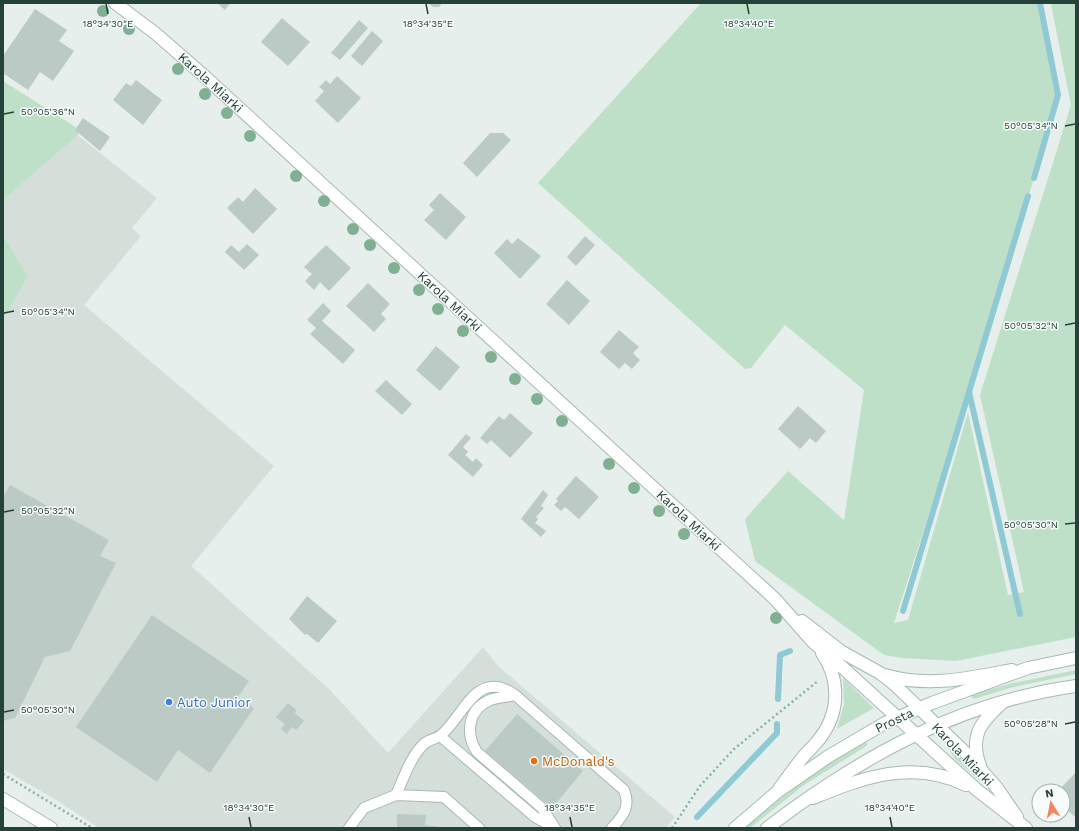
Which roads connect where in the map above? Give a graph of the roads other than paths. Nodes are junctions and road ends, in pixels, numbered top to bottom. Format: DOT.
graph roads {
  1 [pos="115,3"];
  2 [pos="780,604"];
  3 [pos="814,642"];
  4 [pos="1076,658"];
  5 [pos="1028,668"];
  6 [pos="880,673"];
  7 [pos="1076,686"];
  8 [pos="515,695"];
  9 [pos="1003,702"];
  10 [pos="919,708"];
  11 [pos="898,718"];
  12 [pos="937,725"];
  13 [pos="916,734"];
  14 [pos="440,736"];
  15 [pos="984,772"];
  16 [pos="977,790"];
  17 [pos="777,792"];
  18 [pos="396,795"];
  19 [pos="3,799"];
  20 [pos="797,805"];
  21 [pos="1024,827"];
  22 [pos="51,828"];
  23 [pos="349,828"];
  24 [pos="479,828"];
  25 [pos="555,828"];
  26 [pos="612,828"];
  27 [pos="735,828"];
  28 [pos="768,828"];
  1 -- 2 [label="street, Karola Miarki"];
  2 -- 3 [label="street, Karola Miarki"];
  2 -- 6 [label="street, Karola Miarki"];
  3 -- 11 [label="street, Karola Miarki"];
  3 -- 17 [label="street"];
  4 -- 5 [label="street, Prosta"];
  5 -- 6 [label="street"];
  5 -- 10 [label="street, Prosta"];
  6 -- 10 [label="street, Karola Miarki"];
  7 -- 9 [label="street, Prosta"];
  8 -- 14 [label="lane"];
  8 -- 25 [label="lane"];
  8 -- 26 [label="lane"];
  9 -- 12 [label="street, Prosta"];
  9 -- 15 [label="street"];
  10 -- 11 [label="street, Prosta"];
  10 -- 12 [label="street, Karola Miarki"];
  11 -- 13 [label="street, Karola Miarki"];
  11 -- 17 [label="street, Prosta"];
  12 -- 13 [label="street, Prosta"];
  12 -- 15 [label="street, Karola Miarki"];
  13 -- 16 [label="street, Karola Miarki"];
  13 -- 20 [label="street, Prosta"];
  14 -- 18 [label="lane"];
  14 -- 25 [label="lane"];
  15 -- 21 [label="street, Karola Miarki"];
  16 -- 20 [label="street"];
  16 -- 21 [label="street, Karola Miarki"];
  17 -- 27 [label="street, Prosta"];
  18 -- 23 [label="lane"];
  18 -- 24 [label="lane"];
  19 -- 22 [label="street"];
  20 -- 28 [label="street, Prosta"];
}
